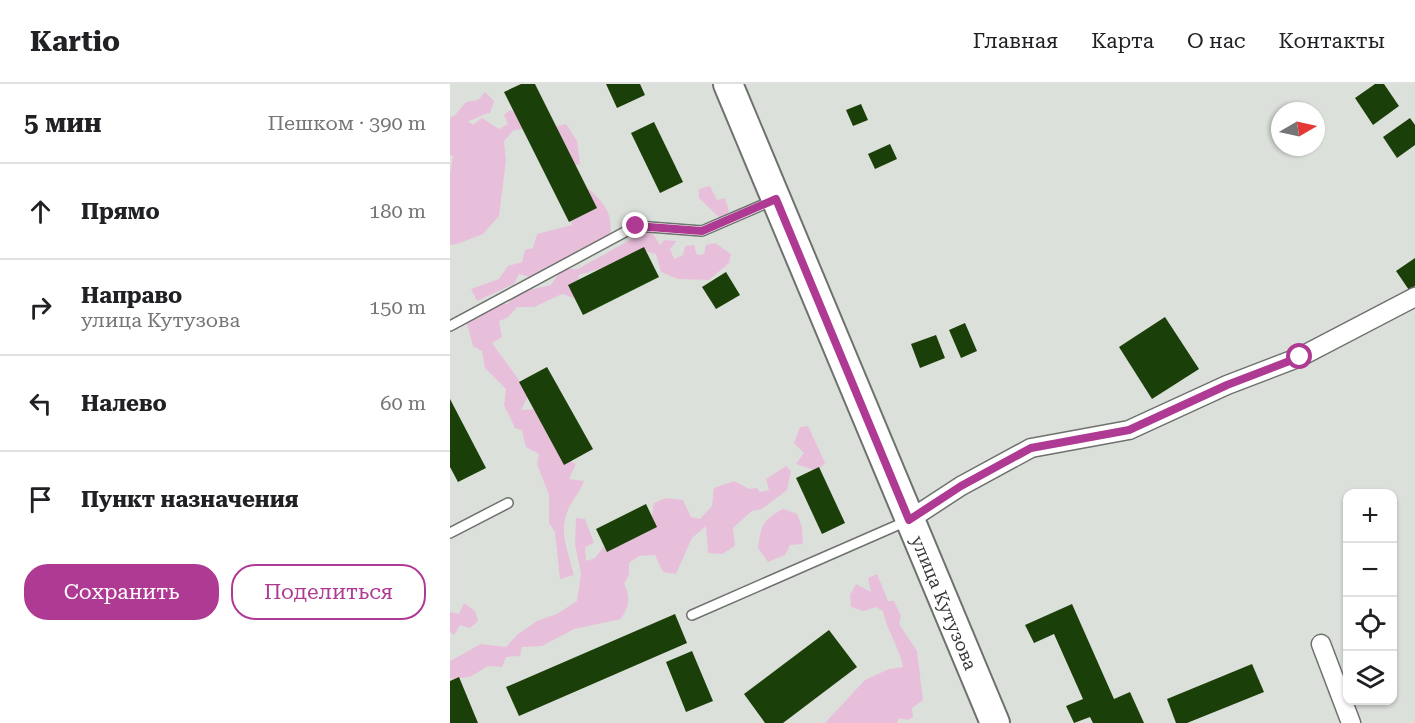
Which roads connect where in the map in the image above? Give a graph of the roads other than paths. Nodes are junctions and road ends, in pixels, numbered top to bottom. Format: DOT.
graph roads {
  1 [pos="728,84"];
  2 [pos="776,199"];
  3 [pos="1415,297"];
  4 [pos="451,324"];
  5 [pos="508,503"];
  6 [pos="909,520"];
  7 [pos="450,533"];
  8 [pos="692,615"];
  9 [pos="1321,644"];
  10 [pos="996,723"];
  11 [pos="1351,723"];
  1 -- 2 [label="main road, улица Кутузова"];
  2 -- 4 [label="lane"];
  2 -- 6 [label="main road, улица Кутузова"];
  3 -- 6 [label="street"];
  5 -- 7 [label="lane"];
  6 -- 8 [label="lane"];
  6 -- 10 [label="main road, улица Кутузова"];
  9 -- 11 [label="street"];
}
